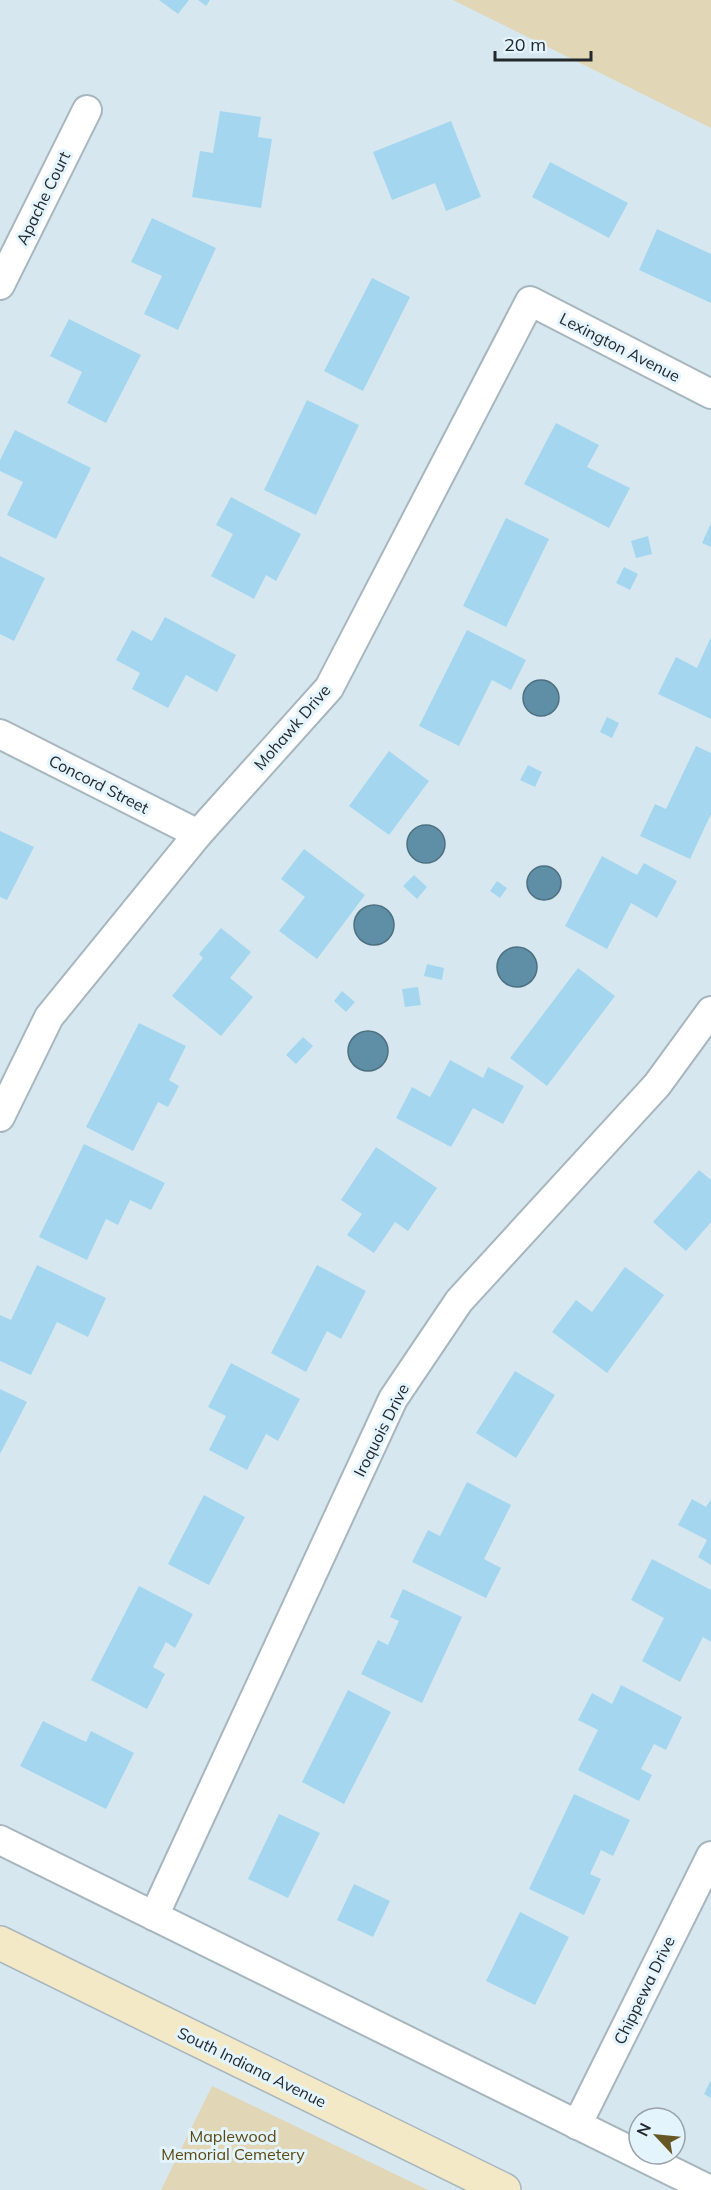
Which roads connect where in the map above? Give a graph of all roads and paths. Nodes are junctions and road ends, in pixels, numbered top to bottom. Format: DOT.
graph roads {
  1 [pos="87,110"];
  2 [pos="0,285"];
  3 [pos="530,301"];
  4 [pos="711,394"];
  5 [pos="0,734"];
  6 [pos="198,834"];
  7 [pos="711,1011"];
  8 [pos="0,1117"];
  9 [pos="0,1840"];
  10 [pos="711,1856"];
  11 [pos="154,1916"];
  12 [pos="0,1943"];
  13 [pos="577,2125"];
  14 [pos="504,2190"];
  15 [pos="710,2190"];
  1 -- 2 [label="street, Apache Court"];
  3 -- 4 [label="street, Lexington Avenue"];
  3 -- 6 [label="street, Mohawk Drive"];
  5 -- 6 [label="street, Concord Street"];
  6 -- 8 [label="street, Mohawk Drive"];
  7 -- 11 [label="street, Iroquois Drive"];
  9 -- 11 [label="street"];
  10 -- 13 [label="street, Chippewa Drive"];
  11 -- 13 [label="street"];
  12 -- 14 [label="main road, South Indiana Avenue"];
  13 -- 15 [label="street"];
}
